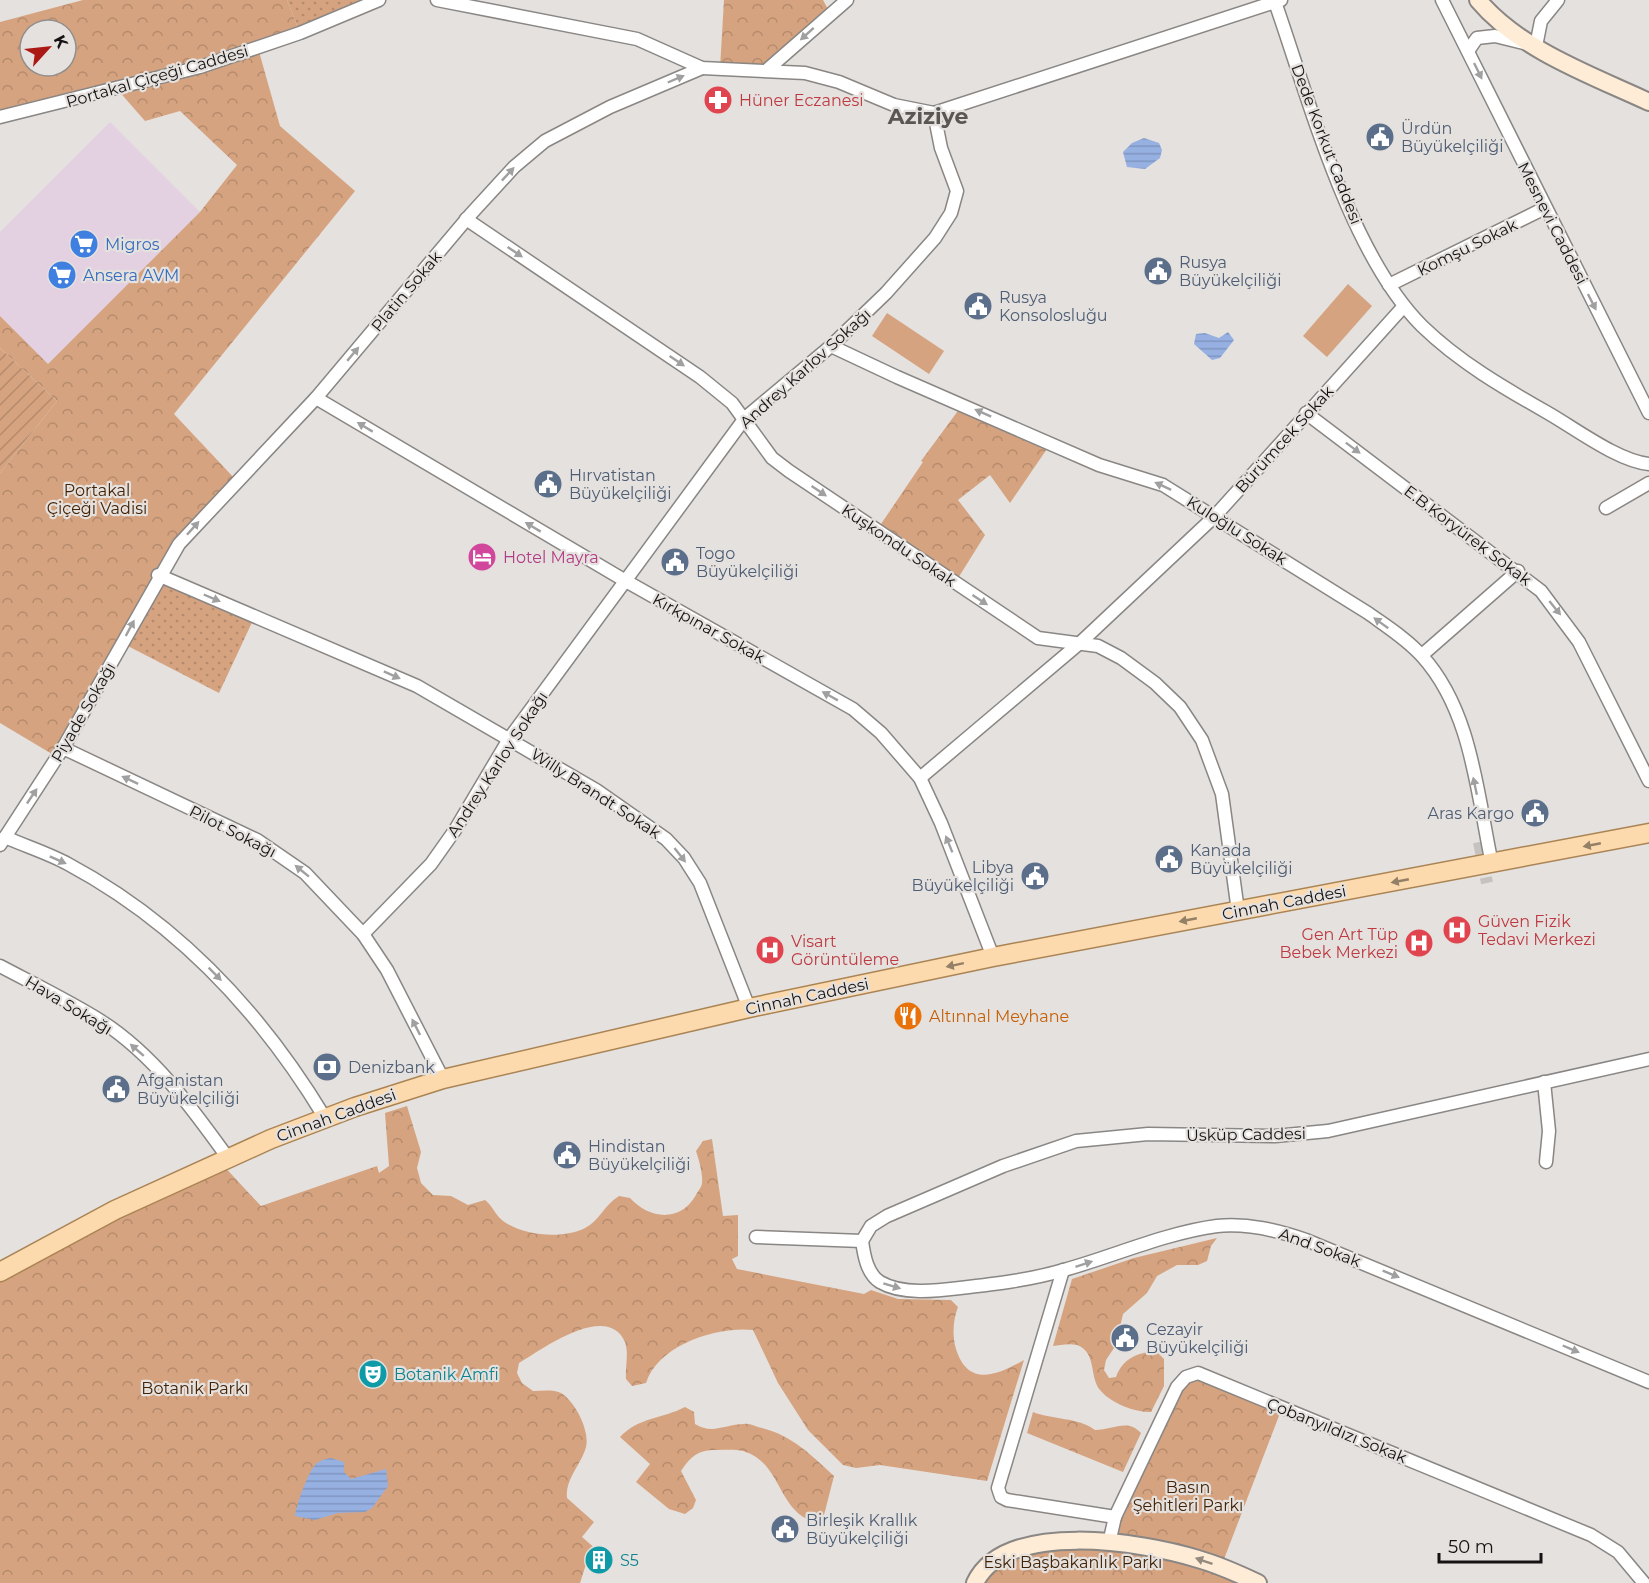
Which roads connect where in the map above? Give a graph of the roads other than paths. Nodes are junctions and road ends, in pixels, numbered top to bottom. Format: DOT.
graph roads {
  1 [pos="379,0"];
  2 [pos="437,0"];
  3 [pos="847,0"];
  4 [pos="1442,0"];
  5 [pos="1478,0"];
  6 [pos="1558,0"];
  7 [pos="1278,1"];
  8 [pos="1536,46"];
  9 [pos="1468,51"];
  10 [pos="702,68"];
  11 [pos="768,69"];
  12 [pos="1649,102"];
  13 [pos="934,113"];
  14 [pos="0,117"];
  15 [pos="1545,208"];
  16 [pos="466,219"];
  17 [pos="1389,285"];
  18 [pos="1404,306"];
  19 [pos="831,346"];
  20 [pos="316,398"];
  21 [pos="1306,413"];
  22 [pos="1649,413"];
  23 [pos="745,418"];
  24 [pos="1649,464"];
  25 [pos="1649,483"];
  26 [pos="1606,508"];
  27 [pos="1215,516"];
  28 [pos="1518,571"];
  29 [pos="158,575"];
  30 [pos="624,580"];
  31 [pos="1081,642"];
  32 [pos="1422,655"];
  33 [pos="509,739"];
  34 [pos="63,748"];
  35 [pos="920,778"];
  36 [pos="1649,781"];
  37 [pos="1649,833"];
  38 [pos="2,841"];
  39 [pos="1492,864"];
  40 [pos="1238,911"];
  41 [pos="363,934"];
  42 [pos="993,957"];
  43 [pos="0,966"];
  44 [pos="749,1008"];
  45 [pos="1649,1059"];
  46 [pos="443,1079"];
  47 [pos="1544,1082"];
  48 [pos="325,1118"];
  49 [pos="228,1158"];
  50 [pos="1546,1162"];
  51 [pos="756,1237"];
  52 [pos="862,1241"];
  53 [pos="1063,1270"];
  54 [pos="0,1272"];
  55 [pos="1649,1382"];
  56 [pos="1115,1517"];
  57 [pos="1108,1543"];
  58 [pos="975,1583"];
  59 [pos="1258,1583"];
  60 [pos="1644,1583"];
  1 -- 14 [label="street, Portakal Çiçeği Caddesi"];
  2 -- 10 [label="street"];
  3 -- 11 [label="street, one-way"];
  4 -- 9 [label="street, Mesnevi Caddesi"];
  5 -- 8 [label="main road"];
  6 -- 8 [label="street"];
  7 -- 13 [label="street"];
  7 -- 17 [label="street, Dede Korkut Caddesi"];
  8 -- 9 [label="street"];
  8 -- 12 [label="main road"];
  9 -- 15 [label="street, Mesnevi Caddesi, one-way"];
  10 -- 11 [label="street"];
  16 -- 10 [label="street, Platin Sokak, one-way"];
  11 -- 13 [label="street"];
  13 -- 19 [label="street, Andrey Karlov Sokağı"];
  15 -- 17 [label="street, Komşu Sokak"];
  15 -- 22 [label="street, Mesnevi Caddesi, one-way"];
  20 -- 16 [label="street, Platin Sokak, one-way"];
  16 -- 23 [label="street, Kuşkondu Sokak, one-way"];
  17 -- 18 [label="street, Dede Korkut Caddesi"];
  18 -- 21 [label="street, Bürümcek Sokak"];
  18 -- 24 [label="street, Dede Korkut Caddesi"];
  19 -- 23 [label="street, Andrey Karlov Sokağı"];
  27 -- 19 [label="street, Kuloğlu Sokak, one-way"];
  29 -- 20 [label="street, Platin Sokak, one-way"];
  30 -- 20 [label="street, Kırkpınar Sokak, one-way"];
  21 -- 27 [label="street, Bürümcek Sokak"];
  21 -- 28 [label="street, E.B.Koryürek Sokak, one-way"];
  23 -- 30 [label="street, Andrey Karlov Sokağı"];
  23 -- 31 [label="street, Kuşkondu Sokak, one-way"];
  25 -- 26 [label="street"];
  27 -- 31 [label="street, Bürümcek Sokak"];
  32 -- 27 [label="street, Kuloğlu Sokak, one-way"];
  28 -- 32 [label="street"];
  28 -- 36 [label="street, E.B.Koryürek Sokak, one-way"];
  29 -- 33 [label="street, Willy Brandt Sokak, one-way"];
  34 -- 29 [label="street, Piyade Sokağı, one-way"];
  30 -- 33 [label="street, Andrey Karlov Sokağı"];
  35 -- 30 [label="street, Kırkpınar Sokak, one-way"];
  31 -- 35 [label="street, Bürümcek Sokak"];
  31 -- 40 [label="street, Kuşkondu Sokak"];
  39 -- 32 [label="street, Kuloğlu Sokak, one-way"];
  33 -- 41 [label="street, Andrey Karlov Sokağı"];
  33 -- 44 [label="street, Willy Brandt Sokak, one-way"];
  38 -- 34 [label="street, Piyade Sokağı, one-way"];
  41 -- 34 [label="street, Pilot Sokağı, one-way"];
  42 -- 35 [label="street, Kırkpınar Sokak, one-way"];
  37 -- 39 [label="main road, Cinnah Caddesi, one-way"];
  38 -- 48 [label="street, one-way"];
  39 -- 40 [label="main road, Cinnah Caddesi, one-way"];
  40 -- 42 [label="main road, Cinnah Caddesi, one-way"];
  46 -- 41 [label="street, Pilot Sokağı, one-way"];
  42 -- 44 [label="main road, Cinnah Caddesi, one-way"];
  49 -- 43 [label="street, Hava Sokağı, one-way"];
  44 -- 46 [label="main road, Cinnah Caddesi"];
  45 -- 47 [label="street, Üsküp Caddesi"];
  46 -- 48 [label="main road, Cinnah Caddesi"];
  47 -- 50 [label="street"];
  47 -- 52 [label="street, Üsküp Caddesi"];
  48 -- 49 [label="main road, Cinnah Caddesi"];
  49 -- 54 [label="main road, Cinnah Caddesi"];
  51 -- 52 [label="street"];
  52 -- 53 [label="street, And Sokak, one-way"];
  53 -- 55 [label="street, And Sokak, one-way"];
  53 -- 56 [label="street"];
  56 -- 57 [label="street, Çobanyıldızı Sokak"];
  56 -- 60 [label="street, Çobanyıldızı Sokak"];
  57 -- 58 [label="main road"];
  59 -- 57 [label="main road, one-way"];
}
